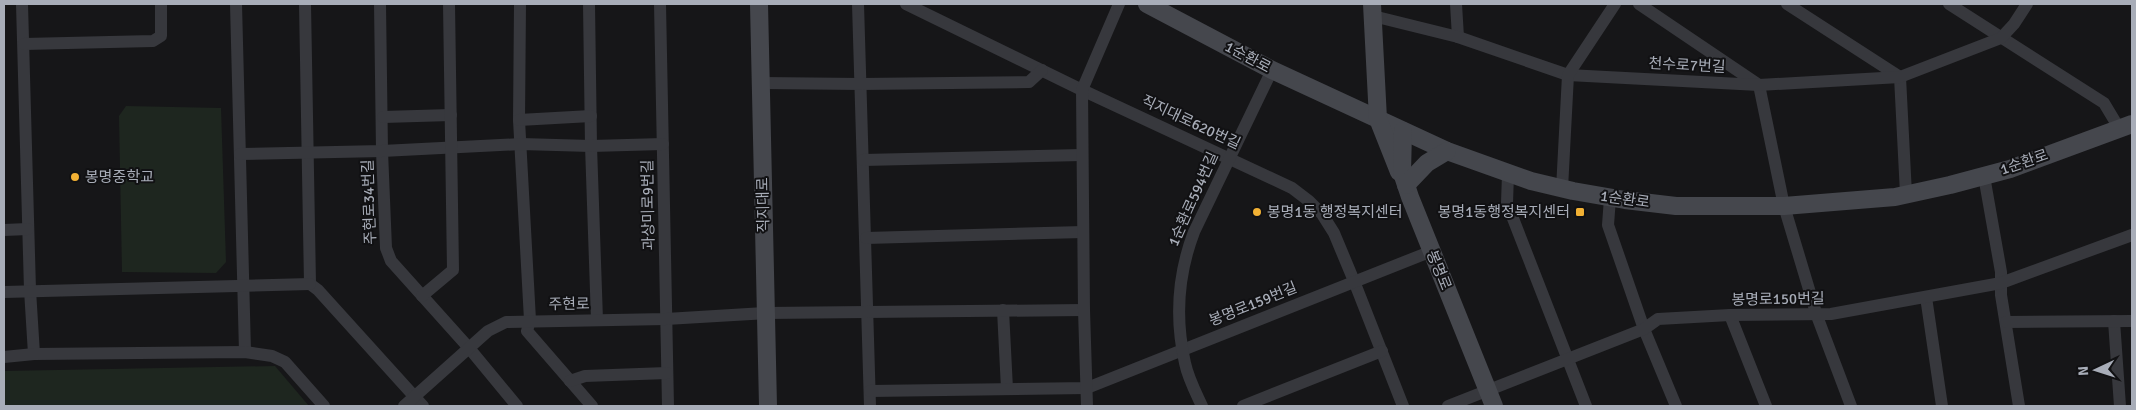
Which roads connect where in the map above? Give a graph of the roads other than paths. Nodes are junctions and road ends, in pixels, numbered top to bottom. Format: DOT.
graph roads {
  1 [pos="22,4"];
  2 [pos="161,4"];
  3 [pos="236,4"];
  4 [pos="305,4"];
  5 [pos="380,4"];
  6 [pos="448,4"];
  7 [pos="520,4"];
  8 [pos="589,4"];
  9 [pos="660,4"];
  10 [pos="758,4"];
  11 [pos="858,4"];
  12 [pos="906,4"];
  13 [pos="1119,4"];
  14 [pos="1456,4"];
  15 [pos="1616,4"];
  16 [pos="1639,4"];
  17 [pos="1787,4"];
  18 [pos="1949,4"];
  19 [pos="2028,4"];
  20 [pos="1152,5"];
  21 [pos="1373,10"];
  22 [pos="1458,37"];
  23 [pos="2001,38"];
  24 [pos="24,44"];
  25 [pos="1042,70"];
  26 [pos="1272,70"];
  27 [pos="1568,75"];
  28 [pos="1900,77"];
  29 [pos="760,83"];
  30 [pos="861,84"];
  31 [pos="1759,85"];
  32 [pos="1082,90"];
  33 [pos="451,115"];
  34 [pos="591,116"];
  35 [pos="383,117"];
  36 [pos="1378,119"];
  37 [pos="519,120"];
  38 [pos="2126,126"];
  39 [pos="1403,131"];
  40 [pos="521,144"];
  41 [pos="663,144"];
  42 [pos="591,146"];
  43 [pos="450,149"];
  44 [pos="1447,151"];
  45 [pos="308,152"];
  46 [pos="382,152"];
  47 [pos="240,154"];
  48 [pos="1082,155"];
  49 [pos="1229,157"];
  50 [pos="863,160"];
  51 [pos="1508,174"];
  52 [pos="1984,176"];
  53 [pos="1562,189"];
  54 [pos="1408,191"];
  55 [pos="1906,194"];
  56 [pos="1610,198"];
  57 [pos="1784,206"];
  58 [pos="28,229"];
  59 [pos="4,230"];
  60 [pos="1083,232"];
  61 [pos="2132,235"];
  62 [pos="866,238"];
  63 [pos="1432,252"];
  64 [pos="1354,281"];
  65 [pos="2000,283"];
  66 [pos="310,284"];
  67 [pos="243,286"];
  68 [pos="30,290"];
  69 [pos="4,292"];
  70 [pos="422,296"];
  71 [pos="1926,297"];
  72 [pos="1003,310"];
  73 [pos="1084,310"];
  74 [pos="868,311"];
  75 [pos="766,313"];
  76 [pos="1730,315"];
  77 [pos="1817,316"];
  78 [pos="666,319"];
  79 [pos="530,320"];
  80 [pos="597,320"];
  81 [pos="2114,321"];
  82 [pos="2132,321"];
  83 [pos="2006,322"];
  84 [pos="1644,329"];
  85 [pos="470,348"];
  86 [pos="1183,350"];
  87 [pos="1382,351"];
  88 [pos="245,352"];
  89 [pos="34,354"];
  90 [pos="4,357"];
  91 [pos="1568,359"];
  92 [pos="667,372"];
  93 [pos="570,381"];
  94 [pos="1086,388"];
  95 [pos="1007,389"];
  96 [pos="870,391"];
  97 [pos="1491,398"];
  98 [pos="419,402"];
  99 [pos="324,406"];
  100 [pos="404,406"];
  101 [pos="517,406"];
  102 [pos="592,406"];
  103 [pos="668,406"];
  104 [pos="768,406"];
  105 [pos="870,406"];
  106 [pos="1087,406"];
  107 [pos="1202,406"];
  108 [pos="1243,406"];
  109 [pos="1403,406"];
  110 [pos="1448,406"];
  111 [pos="1586,406"];
  112 [pos="1676,406"];
  113 [pos="1766,406"];
  114 [pos="1850,406"];
  115 [pos="1942,406"];
  116 [pos="2019,406"];
  117 [pos="2120,406"];
  1 -- 24 [label="street"];
  2 -- 24 [label="street"];
  3 -- 47 [label="street"];
  4 -- 45 [label="street"];
  5 -- 35 [label="street"];
  6 -- 33 [label="street"];
  7 -- 37 [label="street"];
  8 -- 34 [label="street"];
  9 -- 41 [label="street, 과상미로9번길"];
  10 -- 29 [label="street, 직지대로"];
  11 -- 30 [label="street"];
  12 -- 25 [label="street, 직지대로620번길"];
  13 -- 32 [label="street"];
  14 -- 22 [label="street"];
  15 -- 27 [label="street"];
  16 -- 31 [label="street"];
  17 -- 28 [label="street"];
  18 -- 23 [label="street"];
  19 -- 23 [label="street"];
  20 -- 26 [label="street, 1순환로"];
  21 -- 22 [label="street, 천수로7번길"];
  21 -- 36 [label="street"];
  22 -- 27 [label="street, 천수로7번길"];
  23 -- 28 [label="street, 천수로7번길"];
  23 -- 38 [label="street"];
  24 -- 58 [label="street"];
  25 -- 30 [label="street"];
  25 -- 32 [label="street, 직지대로620번길"];
  26 -- 36 [label="street, 1순환로"];
  26 -- 49 [label="street, 1순환로594번길"];
  27 -- 31 [label="street, 천수로7번길"];
  27 -- 53 [label="street"];
  28 -- 31 [label="street, 천수로7번길"];
  28 -- 55 [label="street"];
  29 -- 30 [label="street"];
  29 -- 75 [label="street, 직지대로"];
  30 -- 50 [label="street"];
  31 -- 57 [label="street"];
  32 -- 48 [label="street"];
  32 -- 49 [label="street, 직지대로620번길"];
  33 -- 35 [label="street"];
  33 -- 43 [label="street"];
  34 -- 37 [label="street"];
  34 -- 42 [label="street"];
  35 -- 46 [label="street"];
  36 -- 39 [label="street, 1순환로"];
  36 -- 54 [label="street"];
  37 -- 40 [label="street"];
  38 -- 52 [label="street, 1순환로"];
  39 -- 44 [label="street, 1순환로"];
  39 -- 54 [label="street, 봉명로"];
  40 -- 42 [label="street, 주현로34번길"];
  40 -- 43 [label="street, 주현로34번길"];
  40 -- 79 [label="street"];
  41 -- 42 [label="street, 주현로34번길"];
  41 -- 78 [label="street, 과상미로9번길"];
  42 -- 80 [label="street"];
  43 -- 46 [label="street, 주현로34번길"];
  43 -- 70 [label="street"];
  44 -- 51 [label="street, 1순환로"];
  44 -- 54 [label="street"];
  45 -- 46 [label="street"];
  45 -- 47 [label="street"];
  45 -- 66 [label="street"];
  46 -- 70 [label="street, 주현로34번길"];
  47 -- 67 [label="street"];
  48 -- 50 [label="street"];
  48 -- 60 [label="street"];
  49 -- 64 [label="street, 직지대로620번길"];
  49 -- 86 [label="street, 1순환로594번길"];
  50 -- 62 [label="street"];
  51 -- 53 [label="street, 1순환로"];
  51 -- 91 [label="street"];
  52 -- 55 [label="street, 1순환로"];
  52 -- 65 [label="street"];
  53 -- 56 [label="street, 1순환로"];
  54 -- 63 [label="street, 봉명로"];
  55 -- 57 [label="street, 1순환로"];
  56 -- 57 [label="street, 1순환로"];
  56 -- 84 [label="street"];
  57 -- 77 [label="street"];
  58 -- 59 [label="street"];
  58 -- 68 [label="street"];
  60 -- 62 [label="street"];
  60 -- 73 [label="street"];
  61 -- 65 [label="street, 봉명로150번길"];
  62 -- 74 [label="street"];
  63 -- 64 [label="street, 봉명로159번길"];
  63 -- 97 [label="street, 봉명로"];
  64 -- 86 [label="street, 봉명로159번길"];
  64 -- 87 [label="street, 직지대로620번길"];
  65 -- 71 [label="street, 봉명로150번길"];
  65 -- 83 [label="street"];
  66 -- 67 [label="street"];
  66 -- 98 [label="street"];
  67 -- 68 [label="street"];
  67 -- 88 [label="street"];
  68 -- 69 [label="street"];
  68 -- 89 [label="street"];
  70 -- 85 [label="street, 주현로34번길"];
  71 -- 77 [label="street, 봉명로150번길"];
  71 -- 115 [label="street"];
  72 -- 73 [label="street, 주현로"];
  72 -- 74 [label="street, 주현로"];
  72 -- 95 [label="street"];
  73 -- 94 [label="street"];
  74 -- 75 [label="street, 주현로"];
  74 -- 96 [label="street"];
  75 -- 78 [label="street, 주현로"];
  75 -- 104 [label="street, 직지대로"];
  76 -- 77 [label="street, 봉명로150번길"];
  76 -- 84 [label="street, 봉명로150번길"];
  76 -- 113 [label="street"];
  77 -- 114 [label="street"];
  78 -- 80 [label="street, 주현로"];
  78 -- 92 [label="street, 과상미로9번길"];
  79 -- 80 [label="street, 주현로"];
  79 -- 85 [label="street, 주현로"];
  79 -- 93 [label="street"];
  81 -- 82 [label="street"];
  81 -- 83 [label="street"];
  81 -- 117 [label="street"];
  83 -- 116 [label="street"];
  84 -- 91 [label="street, 봉명로150번길"];
  84 -- 112 [label="street"];
  85 -- 98 [label="street, 주현로"];
  85 -- 101 [label="street, 주현로34번길"];
  86 -- 94 [label="street, 봉명로159번길"];
  86 -- 107 [label="street, 1순환로594번길"];
  87 -- 108 [label="street"];
  87 -- 109 [label="street, 직지대로620번길"];
  88 -- 89 [label="street"];
  88 -- 99 [label="street"];
  89 -- 90 [label="street"];
  91 -- 97 [label="street, 봉명로150번길"];
  91 -- 111 [label="street"];
  92 -- 93 [label="street"];
  92 -- 103 [label="street, 과상미로9번길"];
  93 -- 102 [label="street"];
  94 -- 95 [label="street"];
  94 -- 106 [label="street"];
  95 -- 96 [label="street"];
  96 -- 105 [label="street"];
  97 -- 110 [label="street, 봉명로150번길"];
  98 -- 100 [label="street, 주현로"];
}
